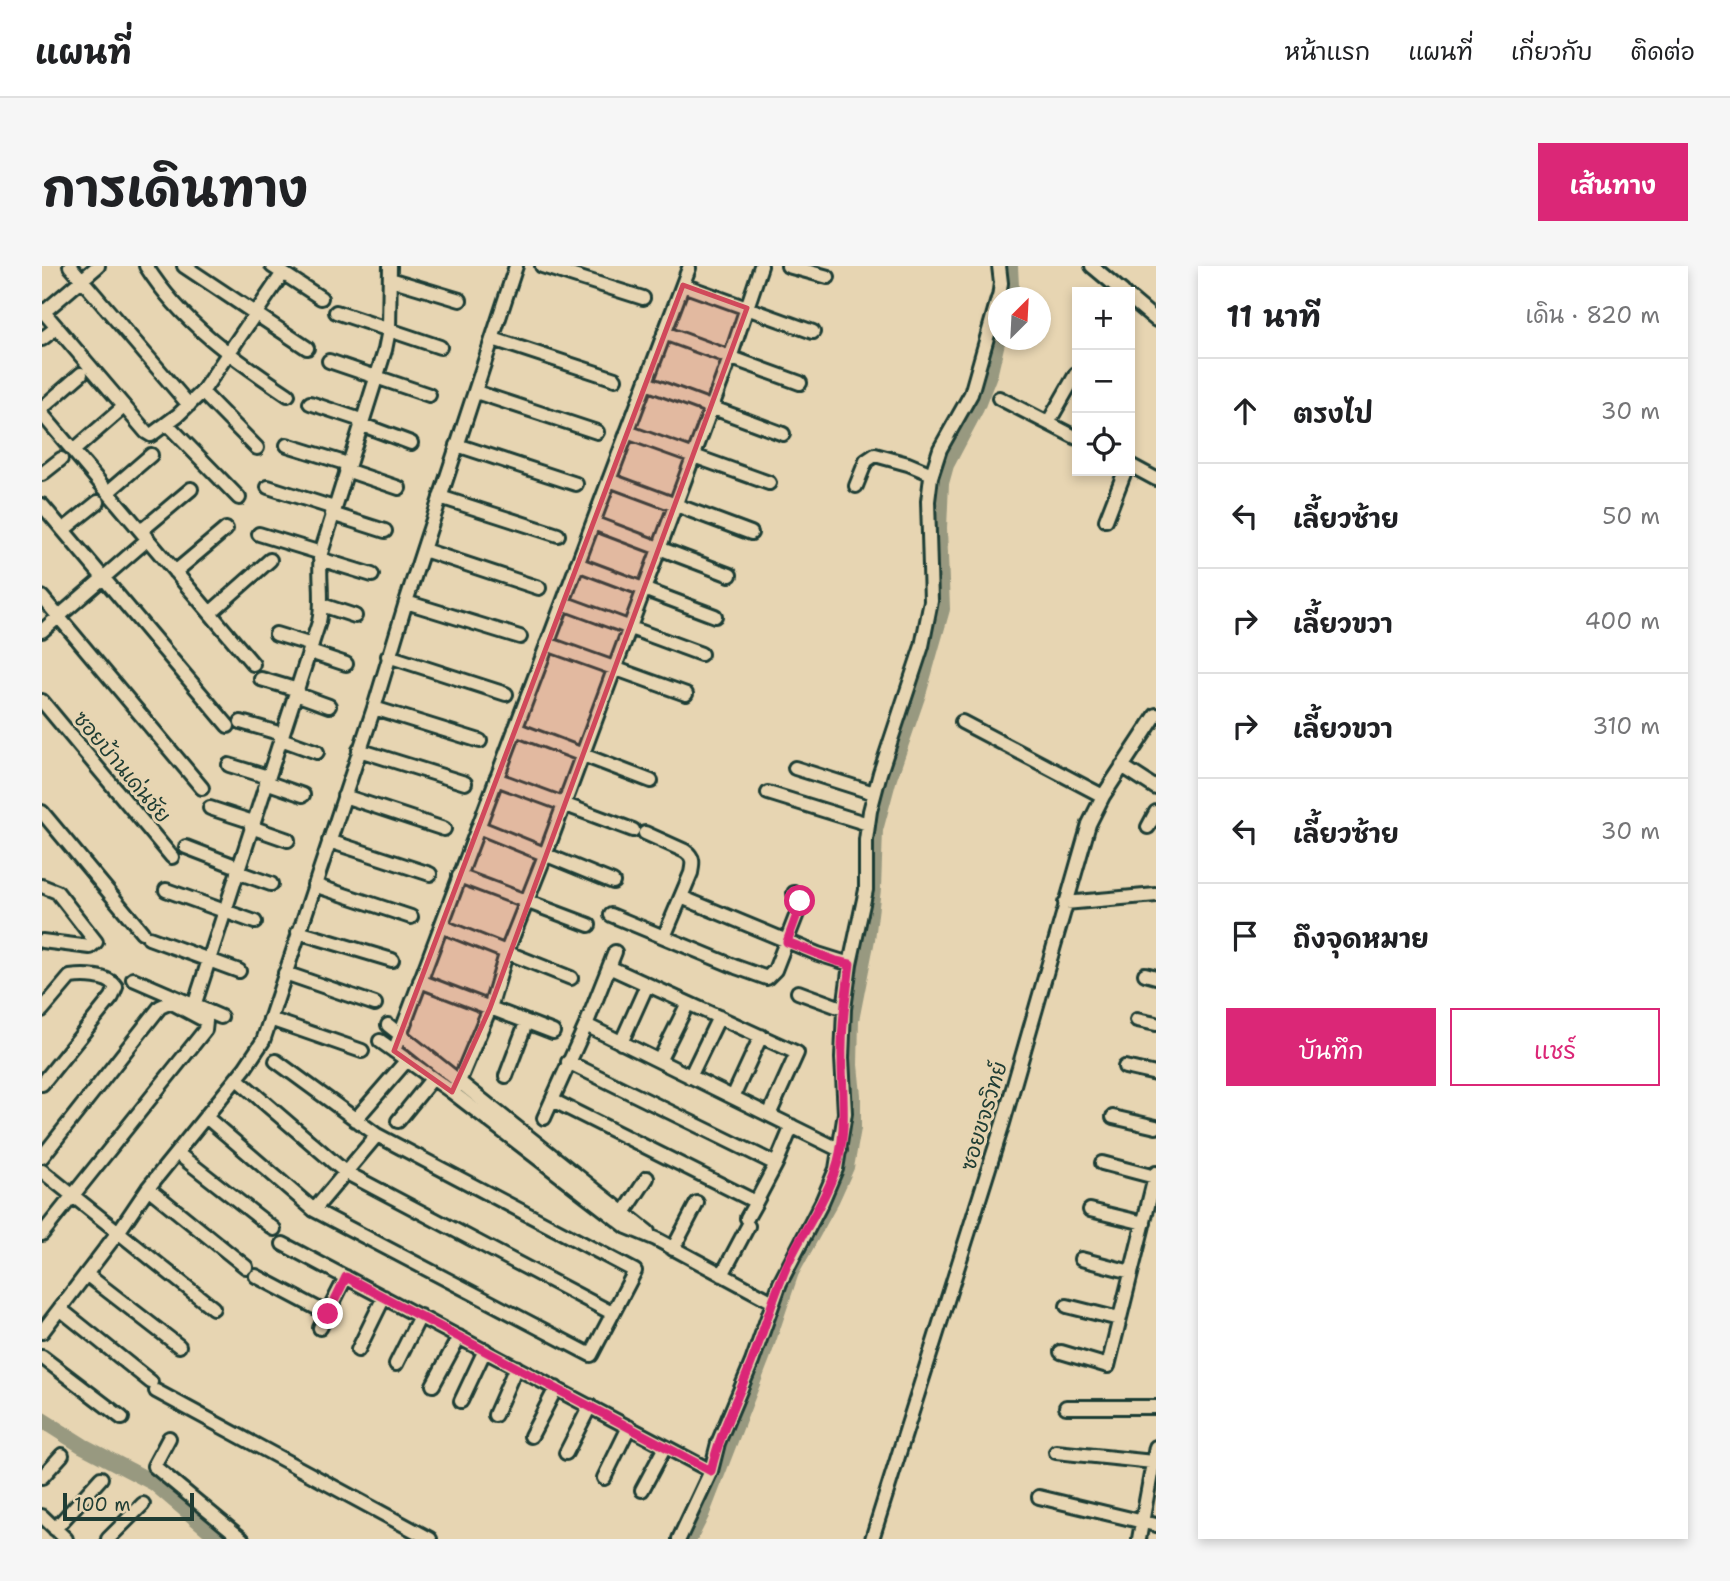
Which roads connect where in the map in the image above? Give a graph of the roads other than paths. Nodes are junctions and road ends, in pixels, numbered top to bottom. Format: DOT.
graph roads {
  1 [pos="69,266"];
  2 [pos="99,266"];
  3 [pos="146,266"];
  4 [pos="184,266"];
  5 [pos="516,266"];
  6 [pos="542,266"];
  7 [pos="761,266"];
  8 [pos="788,266"];
  9 [pos="999,266"];
  10 [pos="1092,266"];
  11 [pos="689,268"];
  12 [pos="278,270"];
  13 [pos="390,273"];
  14 [pos="828,277"];
  15 [pos="82,280"];
  16 [pos="683,285"];
  17 [pos="1000,287"];
  18 [pos="1117,287"];
  19 [pos="321,298"];
  20 [pos="643,298"];
  21 [pos="460,300"];
  22 [pos="1135,302"];
  23 [pos="747,308"];
  24 [pos="43,311"];
  25 [pos="337,312"];
  26 [pos="257,315"];
  27 [pos="1156,320"];
  28 [pos="389,330"];
  29 [pos="813,332"];
  30 [pos="664,334"];
  31 [pos="988,336"];
  32 [pos="493,339"];
  33 [pos="440,347"];
  34 [pos="307,348"];
  35 [pos="228,354"];
  36 [pos="730,358"];
  37 [pos="329,361"];
  38 [pos="81,374"];
  39 [pos="376,377"];
  40 [pos="615,379"];
  41 [pos="1072,381"];
  42 [pos="646,383"];
  43 [pos="800,383"];
  44 [pos="202,392"];
  45 [pos="476,393"];
  46 [pos="288,395"];
  47 [pos="429,395"];
  48 [pos="999,398"];
  49 [pos="310,403"];
  50 [pos="189,405"];
  51 [pos="712,407"];
  52 [pos="42,408"];
  53 [pos="119,411"];
  54 [pos="42,414"];
  55 [pos="360,422"];
  56 [pos="167,424"];
  57 [pos="1048,424"];
  58 [pos="597,432"];
  59 [pos="627,432"];
  60 [pos="783,434"];
  61 [pos="1072,436"];
  62 [pos="411,443"];
  63 [pos="287,445"];
  64 [pos="457,445"];
  65 [pos="257,448"];
  66 [pos="73,451"];
  67 [pos="151,455"];
  68 [pos="693,456"];
  69 [pos="61,458"];
  70 [pos="347,467"];
  71 [pos="1135,468"];
  72 [pos="42,474"];
  73 [pos="932,474"];
  74 [pos="1123,476"];
  75 [pos="1156,479"];
  76 [pos="609,480"];
  77 [pos="769,483"];
  78 [pos="576,484"];
  79 [pos="856,486"];
  80 [pos="268,487"];
  81 [pos="399,488"];
  82 [pos="191,489"];
  83 [pos="108,492"];
  84 [pos="440,497"];
  85 [pos="239,498"];
  86 [pos="98,502"];
  87 [pos="42,505"];
  88 [pos="676,506"];
  89 [pos="333,511"];
  90 [pos="1106,520"];
  91 [pos="593,523"];
  92 [pos="226,529"];
  93 [pos="63,530"];
  94 [pos="385,531"];
  95 [pos="751,533"];
  96 [pos="259,534"];
  97 [pos="144,535"];
  98 [pos="558,536"];
  99 [pos="659,549"];
  100 [pos="424,550"];
  101 [pos="320,556"];
  102 [pos="270,560"];
  103 [pos="577,564"];
  104 [pos="175,572"];
  105 [pos="372,575"];
  106 [pos="730,575"];
  107 [pos="103,578"];
  108 [pos="539,588"];
  109 [pos="644,589"];
  110 [pos="42,597"];
  111 [pos="406,602"];
  112 [pos="563,603"];
  113 [pos="322,605"];
  114 [pos="210,613"];
  115 [pos="355,616"];
  116 [pos="715,616"];
  117 [pos="58,617"];
  118 [pos="630,628"];
  119 [pos="42,631"];
  120 [pos="276,634"];
  121 [pos="520,637"];
  122 [pos="547,644"];
  123 [pos="311,649"];
  124 [pos="701,654"];
  125 [pos="388,656"];
  126 [pos="253,664"];
  127 [pos="346,664"];
  128 [pos="616,668"];
  129 [pos="261,679"];
  130 [pos="297,692"];
  131 [pos="506,694"];
  132 [pos="686,694"];
  133 [pos="42,701"];
  134 [pos="329,706"];
  135 [pos="374,708"];
  136 [pos="1156,715"];
  137 [pos="241,722"];
  138 [pos="962,722"];
  139 [pos="228,726"];
  140 [pos="515,729"];
  141 [pos="281,737"];
  142 [pos="480,741"];
  143 [pos="359,750"];
  144 [pos="317,752"];
  145 [pos="583,754"];
  146 [pos="229,765"];
  147 [pos="1122,766"];
  148 [pos="794,768"];
  149 [pos="496,779"];
  150 [pos="267,780"];
  151 [pos="651,781"];
  152 [pos="465,783"];
  153 [pos="202,788"];
  154 [pos="1156,788"];
  155 [pos="768,793"];
  156 [pos="874,793"];
  157 [pos="303,795"];
  158 [pos="344,796"];
  159 [pos="1103,796"];
  160 [pos="564,805"];
  161 [pos="210,808"];
  162 [pos="1156,812"];
  163 [pos="42,813"];
  164 [pos="867,824"];
  165 [pos="252,825"];
  166 [pos="478,827"];
  167 [pos="1148,827"];
  168 [pos="444,828"];
  169 [pos="288,840"];
  170 [pos="329,841"];
  171 [pos="186,847"];
  172 [pos="546,853"];
  173 [pos="172,857"];
  174 [pos="237,870"];
  175 [pos="430,874"];
  176 [pos="459,876"];
  177 [pos="613,882"];
  178 [pos="271,884"];
  179 [pos="314,885"];
  180 [pos="42,887"];
  181 [pos="166,890"];
  182 [pos="794,893"];
  183 [pos="1156,895"];
  184 [pos="681,897"];
  185 [pos="527,901"];
  186 [pos="1065,903"];
  187 [pos="225,912"];
  188 [pos="611,915"];
  189 [pos="411,917"];
  190 [pos="255,922"];
  191 [pos="589,925"];
  192 [pos="441,926"];
  193 [pos="298,932"];
  194 [pos="664,937"];
  195 [pos="42,941"];
  196 [pos="787,942"];
  197 [pos="507,951"];
  198 [pos="615,952"];
  199 [pos="209,960"];
  200 [pos="392,960"];
  201 [pos="850,964"];
  202 [pos="609,967"];
  203 [pos="239,971"];
  204 [pos="285,973"];
  205 [pos="571,978"];
  206 [pos="133,979"];
  207 [pos="420,981"];
  208 [pos="647,985"];
  209 [pos="798,992"];
  210 [pos="688,1003"];
  211 [pos="375,1004"];
  212 [pos="194,1006"];
  213 [pos="490,1008"];
  214 [pos="844,1009"];
  215 [pos="42,1010"];
  216 [pos="221,1017"];
  217 [pos="719,1017"];
  218 [pos="270,1019"];
  219 [pos="1137,1020"];
  220 [pos="526,1023"];
  221 [pos="1156,1024"];
  222 [pos="388,1025"];
  223 [pos="586,1026"];
  224 [pos="553,1032"];
  225 [pos="400,1035"];
  226 [pos="761,1037"];
  227 [pos="380,1041"];
  228 [pos="621,1043"];
  229 [pos="362,1051"];
  230 [pos="394,1051"];
  231 [pos="407,1060"];
  232 [pos="276,1061"];
  233 [pos="659,1061"];
  234 [pos="568,1062"];
  235 [pos="1125,1067"];
  236 [pos="1156,1074"];
  237 [pos="506,1076"];
  238 [pos="690,1077"];
  239 [pos="237,1079"];
  240 [pos="432,1079"];
  241 [pos="42,1084"];
  242 [pos="455,1087"];
  243 [pos="733,1097"];
  244 [pos="552,1100"];
  245 [pos="769,1115"];
  246 [pos="1113,1116"];
  247 [pos="206,1117"];
  248 [pos="544,1118"];
  249 [pos="355,1120"];
  250 [pos="398,1121"];
  251 [pos="792,1126"];
  252 [pos="1156,1127"];
  253 [pos="377,1135"];
  254 [pos="840,1150"];
  255 [pos="177,1153"];
  256 [pos="42,1157"];
  257 [pos="1102,1163"];
  258 [pos="776,1164"];
  259 [pos="42,1171"];
  260 [pos="345,1172"];
  261 [pos="1156,1175"];
  262 [pos="647,1178"];
  263 [pos="148,1188"];
  264 [pos="73,1195"];
  265 [pos="756,1202"];
  266 [pos="697,1203"];
  267 [pos="314,1210"];
  268 [pos="1090,1210"];
  269 [pos="624,1213"];
  270 [pos="1144,1223"];
  271 [pos="274,1229"];
  272 [pos="119,1231"];
  273 [pos="42,1234"];
  274 [pos="656,1239"];
  275 [pos="283,1244"];
  276 [pos="673,1249"];
  277 [pos="1081,1259"];
  278 [pos="1131,1272"];
  279 [pos="86,1274"];
  280 [pos="722,1275"];
  281 [pos="346,1277"];
  282 [pos="384,1297"];
  283 [pos="773,1302"];
  284 [pos="1067,1306"];
  285 [pos="213,1308"];
  286 [pos="60,1309"];
  287 [pos="612,1313"];
  288 [pos="328,1314"];
  289 [pos="421,1316"];
  290 [pos="1119,1320"];
  291 [pos="320,1328"];
  292 [pos="42,1332"];
  293 [pos="459,1336"];
  294 [pos="179,1346"];
  295 [pos="358,1350"];
  296 [pos="485,1350"];
  297 [pos="1060,1352"];
  298 [pos="42,1357"];
  299 [pos="396,1364"];
  300 [pos="516,1367"];
  301 [pos="433,1385"];
  302 [pos="556,1388"];
  303 [pos="461,1401"];
  304 [pos="590,1406"];
  305 [pos="1066,1407"];
  306 [pos="1156,1407"];
  307 [pos="495,1415"];
  308 [pos="121,1418"];
  309 [pos="629,1427"];
  310 [pos="531,1436"];
  311 [pos="169,1438"];
  312 [pos="665,1447"];
  313 [pos="1156,1447"];
  314 [pos="1056,1452"];
  315 [pos="566,1453"];
  316 [pos="62,1455"];
  317 [pos="1153,1462"];
  318 [pos="711,1471"];
  319 [pos="42,1477"];
  320 [pos="102,1478"];
  321 [pos="604,1478"];
  322 [pos="642,1490"];
  323 [pos="1039,1497"];
  324 [pos="142,1504"];
  325 [pos="42,1516"];
  326 [pos="1143,1521"];
  327 [pos="1156,1525"];
  328 [pos="55,1529"];
  329 [pos="66,1539"];
  330 [pos="108,1539"];
  331 [pos="242,1539"];
  332 [pos="430,1539"];
  333 [pos="679,1539"];
  334 [pos="872,1539"];
  335 [pos="1139,1539"];
  1 -- 15 [label="street"];
  2 -- 15 [label="street"];
  3 -- 35 [label="street"];
  4 -- 26 [label="street"];
  5 -- 32 [label="street"];
  6 -- 20 [label="street"];
  7 -- 23 [label="street"];
  8 -- 14 [label="street"];
  9 -- 17 [label="street"];
  10 -- 18 [label="street"];
  11 -- 16 [label="street"];
  12 -- 19 [label="street"];
  12 -- 26 [label="street"];
  13 -- 21 [label="street"];
  13 -- 28 [label="street"];
  15 -- 24 [label="street"];
  15 -- 50 [label="street"];
  16 -- 23 [label="street"];
  16 -- 30 [label="street"];
  22 -- 27 [label="street"];
  23 -- 29 [label="street"];
  23 -- 36 [label="street"];
  24 -- 56 [label="street"];
  25 -- 28 [label="street"];
  26 -- 34 [label="street"];
  26 -- 35 [label="street"];
  28 -- 33 [label="street"];
  28 -- 39 [label="street"];
  30 -- 36 [label="street"];
  30 -- 42 [label="street"];
  31 -- 73 [label="street"];
  32 -- 40 [label="street"];
  32 -- 45 [label="street"];
  35 -- 44 [label="street"];
  35 -- 46 [label="street"];
  36 -- 43 [label="street"];
  36 -- 51 [label="street"];
  37 -- 39 [label="street"];
  38 -- 52 [label="street"];
  39 -- 47 [label="street"];
  39 -- 55 [label="street"];
  41 -- 57 [label="street"];
  42 -- 51 [label="street"];
  42 -- 59 [label="street"];
  44 -- 50 [label="street"];
  44 -- 65 [label="street"];
  45 -- 58 [label="street"];
  45 -- 64 [label="street"];
  48 -- 57 [label="street"];
  49 -- 55 [label="street"];
  50 -- 56 [label="street"];
  51 -- 60 [label="street"];
  51 -- 68 [label="street"];
  53 -- 66 [label="street"];
  54 -- 66 [label="street"];
  55 -- 62 [label="street"];
  55 -- 70 [label="street"];
  56 -- 85 [label="street"];
  57 -- 61 [label="street"];
  59 -- 68 [label="street"];
  59 -- 76 [label="street"];
  63 -- 70 [label="street"];
  64 -- 78 [label="street"];
  64 -- 84 [label="street"];
  66 -- 83 [label="street"];
  67 -- 83 [label="street"];
  68 -- 77 [label="street"];
  68 -- 88 [label="street"];
  69 -- 72 [label="street"];
  70 -- 81 [label="street"];
  70 -- 89 [label="street"];
  71 -- 75 [label="street"];
  73 -- 79 [label="street"];
  73 -- 156 [label="street"];
  74 -- 90 [label="street"];
  76 -- 88 [label="street"];
  76 -- 91 [label="street"];
  80 -- 89 [label="street"];
  82 -- 97 [label="street"];
  83 -- 97 [label="street"];
  84 -- 98 [label="street"];
  84 -- 100 [label="street"];
  86 -- 93 [label="street"];
  87 -- 93 [label="street"];
  88 -- 95 [label="street"];
  88 -- 99 [label="street"];
  89 -- 94 [label="street"];
  89 -- 101 [label="street"];
  91 -- 99 [label="street"];
  91 -- 103 [label="street"];
  92 -- 104 [label="street"];
  93 -- 107 [label="street"];
  96 -- 101 [label="street"];
  97 -- 104 [label="street"];
  97 -- 107 [label="street"];
  99 -- 106 [label="street"];
  99 -- 109 [label="street"];
  100 -- 108 [label="street"];
  100 -- 111 [label="street"];
  101 -- 105 [label="street"];
  101 -- 113 [label="street"];
  102 -- 114 [label="street"];
  103 -- 109 [label="street"];
  103 -- 112 [label="street"];
  104 -- 114 [label="street"];
  107 -- 117 [label="street"];
  107 -- 139 [label="street"];
  109 -- 116 [label="street"];
  109 -- 118 [label="street"];
  110 -- 117 [label="street"];
  111 -- 121 [label="street"];
  111 -- 125 [label="street"];
  112 -- 118 [label="street"];
  112 -- 122 [label="street"];
  113 -- 115 [label="street"];
  113 -- 123 [label="street"];
  114 -- 126 [label="street"];
  117 -- 119 [label="street"];
  117 -- 153 [label="street"];
  118 -- 124 [label="street"];
  118 -- 128 [label="street"];
  120 -- 123 [label="street"];
  122 -- 128 [label="street"];
  122 -- 140 [label="street"];
  123 -- 127 [label="street"];
  123 -- 130 [label="street"];
  125 -- 131 [label="street"];
  125 -- 135 [label="street"];
  128 -- 132 [label="street"];
  128 -- 145 [label="street"];
  129 -- 130 [label="street"];
  130 -- 134 [label="street"];
  130 -- 141 [label="street"];
  133 -- 173 [label="street, ซอยบ้านเด่นชัย"];
  135 -- 142 [label="street"];
  135 -- 143 [label="street"];
  136 -- 147 [label="street, ซอยขจรวิทย์"];
  137 -- 141 [label="street"];
  138 -- 159 [label="street"];
  140 -- 145 [label="street"];
  140 -- 149 [label="street"];
  141 -- 144 [label="street"];
  141 -- 150 [label="street"];
  143 -- 152 [label="street"];
  143 -- 158 [label="street"];
  145 -- 151 [label="street"];
  145 -- 160 [label="street"];
  146 -- 150 [label="street"];
  147 -- 154 [label="street"];
  147 -- 159 [label="street, ซอยขจรวิทย์"];
  148 -- 156 [label="street"];
  149 -- 160 [label="street"];
  149 -- 166 [label="street"];
  150 -- 157 [label="street"];
  150 -- 165 [label="street"];
  155 -- 164 [label="street"];
  156 -- 164 [label="street"];
  158 -- 168 [label="street"];
  158 -- 170 [label="street"];
  159 -- 186 [label="street, ซอยขจรวิทย์"];
  160 -- 172 [label="street"];
  160 -- 184 [label="street"];
  161 -- 165 [label="street"];
  162 -- 167 [label="street"];
  163 -- 199 [label="street"];
  164 -- 201 [label="street"];
  165 -- 169 [label="street"];
  165 -- 174 [label="street"];
  166 -- 172 [label="street"];
  166 -- 176 [label="street"];
  170 -- 175 [label="street"];
  170 -- 179 [label="street"];
  171 -- 174 [label="street"];
  172 -- 177 [label="street"];
  172 -- 185 [label="street"];
  174 -- 178 [label="street"];
  174 -- 187 [label="street"];
  176 -- 185 [label="street"];
  176 -- 192 [label="street"];
  179 -- 189 [label="street"];
  179 -- 193 [label="street"];
  180 -- 195 [label="street"];
  181 -- 187 [label="street"];
  182 -- 196 [label="street"];
  183 -- 186 [label="street"];
  184 -- 194 [label="street"];
  184 -- 196 [label="street"];
  185 -- 191 [label="street"];
  185 -- 197 [label="street"];
  186 -- 334 [label="street, ซอยขจรวิทย์"];
  187 -- 190 [label="street"];
  187 -- 199 [label="street"];
  188 -- 194 [label="street"];
  192 -- 197 [label="street"];
  192 -- 207 [label="street"];
  193 -- 200 [label="street"];
  193 -- 204 [label="street"];
  194 -- 196 [label="street"];
  196 -- 201 [label="street"];
  197 -- 205 [label="street"];
  197 -- 213 [label="street"];
  198 -- 202 [label="street"];
  199 -- 203 [label="street"];
  199 -- 212 [label="street"];
  201 -- 214 [label="street"];
  202 -- 208 [label="street"];
  202 -- 223 [label="street"];
  204 -- 211 [label="street"];
  204 -- 218 [label="street"];
  206 -- 212 [label="street"];
  207 -- 213 [label="street"];
  207 -- 225 [label="street"];
  208 -- 210 [label="street"];
  208 -- 228 [label="street"];
  209 -- 214 [label="street"];
  210 -- 217 [label="street"];
  210 -- 233 [label="street"];
  212 -- 216 [label="street"];
  213 -- 220 [label="street"];
  213 -- 242 [label="street"];
  214 -- 254 [label="street"];
  215 -- 241 [label="street"];
  217 -- 226 [label="street"];
  217 -- 238 [label="street"];
  218 -- 229 [label="street"];
  218 -- 239 [label="street"];
  219 -- 221 [label="street"];
  220 -- 224 [label="street"];
  220 -- 237 [label="street"];
  222 -- 225 [label="street"];
  223 -- 228 [label="street"];
  223 -- 234 [label="street"];
  225 -- 230 [label="street"];
  225 -- 242 [label="street"];
  226 -- 243 [label="street"];
  226 -- 245 [label="street"];
  227 -- 230 [label="street"];
  228 -- 233 [label="street"];
  230 -- 231 [label="street"];
  231 -- 240 [label="street"];
  231 -- 249 [label="street"];
  232 -- 249 [label="street"];
  233 -- 238 [label="street"];
  234 -- 244 [label="street"];
  234 -- 258 [label="street"];
  235 -- 236 [label="street"];
  238 -- 243 [label="street"];
  239 -- 247 [label="street"];
  239 -- 260 [label="street"];
  240 -- 242 [label="street"];
  240 -- 250 [label="street"];
  242 -- 269 [label="street"];
  242 -- 274 [label="street"];
  243 -- 245 [label="street"];
  244 -- 248 [label="street"];
  244 -- 265 [label="street"];
  245 -- 251 [label="street"];
  246 -- 252 [label="street"];
  247 -- 255 [label="street"];
  247 -- 267 [label="street"];
  249 -- 253 [label="street"];
  251 -- 254 [label="street"];
  251 -- 258 [label="street"];
  253 -- 260 [label="street"];
  253 -- 287 [label="street"];
  254 -- 283 [label="street"];
  255 -- 263 [label="street"];
  255 -- 271 [label="street"];
  256 -- 264 [label="street"];
  257 -- 261 [label="street"];
  258 -- 265 [label="street"];
  259 -- 264 [label="street"];
  260 -- 267 [label="street"];
  260 -- 287 [label="street"];
  261 -- 270 [label="street"];
  262 -- 269 [label="street"];
  263 -- 272 [label="street"];
  263 -- 288 [label="street"];
  264 -- 272 [label="street"];
  264 -- 273 [label="street"];
  265 -- 280 [label="street"];
  266 -- 276 [label="street"];
  267 -- 287 [label="street"];
  268 -- 270 [label="street"];
  269 -- 274 [label="street"];
  270 -- 278 [label="street"];
  272 -- 279 [label="street"];
  272 -- 285 [label="street"];
  274 -- 276 [label="street"];
  275 -- 281 [label="street"];
  276 -- 280 [label="street"];
  277 -- 278 [label="street"];
  278 -- 290 [label="street"];
  279 -- 286 [label="street"];
  279 -- 294 [label="street"];
  280 -- 283 [label="street"];
  281 -- 282 [label="street"];
  281 -- 288 [label="street"];
  282 -- 289 [label="street"];
  282 -- 295 [label="street"];
  283 -- 318 [label="street"];
  284 -- 290 [label="street"];
  286 -- 292 [label="street"];
  286 -- 332 [label="street"];
  288 -- 291 [label="street"];
  289 -- 293 [label="street"];
  289 -- 299 [label="street"];
  290 -- 297 [label="street"];
  293 -- 296 [label="street"];
  293 -- 301 [label="street"];
  296 -- 300 [label="street"];
  296 -- 303 [label="street"];
  298 -- 308 [label="street"];
  300 -- 302 [label="street"];
  300 -- 307 [label="street"];
  302 -- 304 [label="street"];
  302 -- 310 [label="street"];
  304 -- 309 [label="street"];
  304 -- 315 [label="street"];
  305 -- 306 [label="street"];
  309 -- 312 [label="street"];
  309 -- 321 [label="street"];
  311 -- 331 [label="street"];
  312 -- 318 [label="street"];
  312 -- 322 [label="street"];
  313 -- 317 [label="street"];
  314 -- 317 [label="street"];
  316 -- 319 [label="street"];
  317 -- 326 [label="street"];
  318 -- 333 [label="street"];
  320 -- 328 [label="street"];
  323 -- 326 [label="street"];
  324 -- 330 [label="street"];
  325 -- 328 [label="street"];
  326 -- 327 [label="street"];
  326 -- 335 [label="street"];
  328 -- 329 [label="street"];
}
